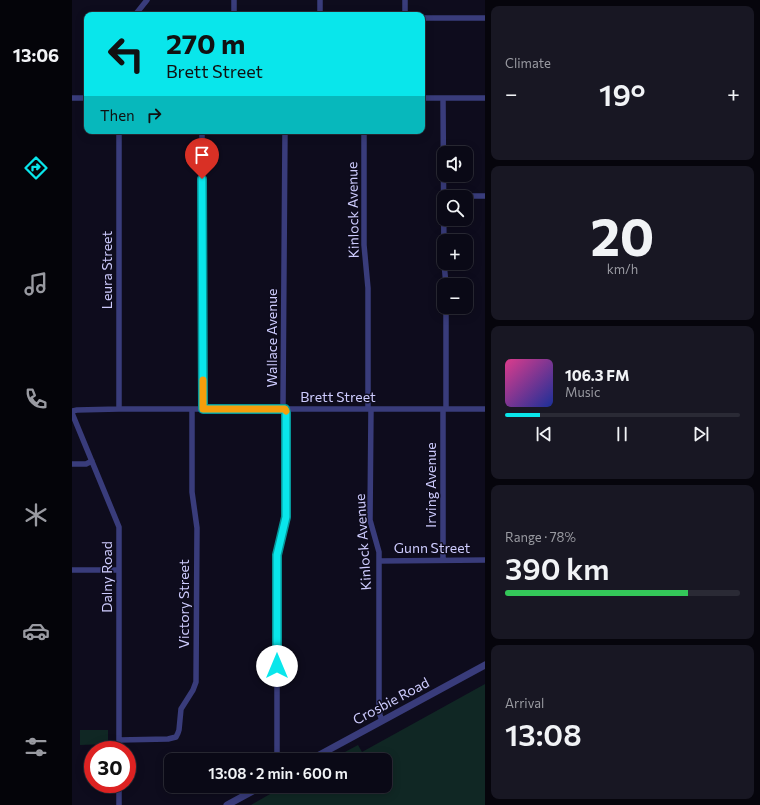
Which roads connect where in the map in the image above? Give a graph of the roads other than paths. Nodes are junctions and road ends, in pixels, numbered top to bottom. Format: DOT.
graph roads {
  1 [pos="147,0"];
  2 [pos="234,0"];
  3 [pos="320,0"];
  4 [pos="405,0"];
  5 [pos="137,12"];
  6 [pos="234,12"];
  7 [pos="320,12"];
  8 [pos="405,12"];
  9 [pos="425,18"];
  10 [pos="485,18"];
  11 [pos="72,98"];
  12 [pos="84,98"];
  13 [pos="425,98"];
  14 [pos="443,98"];
  15 [pos="485,98"];
  16 [pos="118,134"];
  17 [pos="202,134"];
  18 [pos="285,134"];
  19 [pos="364,134"];
  20 [pos="444,190"];
  21 [pos="473,196"];
  22 [pos="485,196"];
  23 [pos="446,314"];
  24 [pos="119,409"];
  25 [pos="192,409"];
  26 [pos="203,409"];
  27 [pos="285,409"];
  28 [pos="369,409"];
  29 [pos="445,409"];
  30 [pos="485,409"];
  31 [pos="72,412"];
  32 [pos="92,461"];
  33 [pos="72,464"];
  34 [pos="443,560"];
  35 [pos="485,560"];
  36 [pos="379,561"];
  37 [pos="72,570"];
  38 [pos="119,570"];
  39 [pos="485,665"];
  40 [pos="382,721"];
  41 [pos="119,740"];
  42 [pos="277,753"];
  43 [pos="323,753"];
  44 [pos="119,793"];
  45 [pos="249,793"];
  46 [pos="229,804"];
  47 [pos="119,805"];
  1 -- 5 [label="street"];
  2 -- 6 [label="street"];
  3 -- 7 [label="street"];
  4 -- 8 [label="street"];
  9 -- 10 [label="street"];
  11 -- 12 [label="street"];
  13 -- 14 [label="street"];
  14 -- 15 [label="street"];
  14 -- 20 [label="street"];
  16 -- 24 [label="street, Leura Street"];
  17 -- 26 [label="street"];
  18 -- 27 [label="street, Wallace Avenue"];
  19 -- 28 [label="street, Kinlock Avenue"];
  21 -- 22 [label="street"];
  23 -- 29 [label="street, Irving Avenue"];
  24 -- 25 [label="street, Brett Street"];
  24 -- 31 [label="street, Brett Street"];
  25 -- 26 [label="street, Brett Street"];
  25 -- 41 [label="street, Victory Street"];
  26 -- 27 [label="street, Brett Street"];
  27 -- 28 [label="street, Brett Street"];
  27 -- 42 [label="street, Wallace Avenue"];
  28 -- 29 [label="street, Brett Street"];
  28 -- 36 [label="street, Kinlock Avenue"];
  29 -- 30 [label="street, Brett Street"];
  29 -- 34 [label="street, Irving Avenue"];
  31 -- 32 [label="street, Dalny Road"];
  32 -- 33 [label="street"];
  32 -- 38 [label="street, Dalny Road"];
  34 -- 35 [label="street, Gunn Street"];
  34 -- 36 [label="street, Gunn Street"];
  36 -- 40 [label="street, Kinlock Avenue"];
  37 -- 38 [label="street"];
  38 -- 41 [label="street, Dalny Road"];
  39 -- 40 [label="street, Crosbie Road"];
  40 -- 43 [label="street, Crosbie Road"];
  44 -- 47 [label="street"];
  45 -- 46 [label="street"];
}
